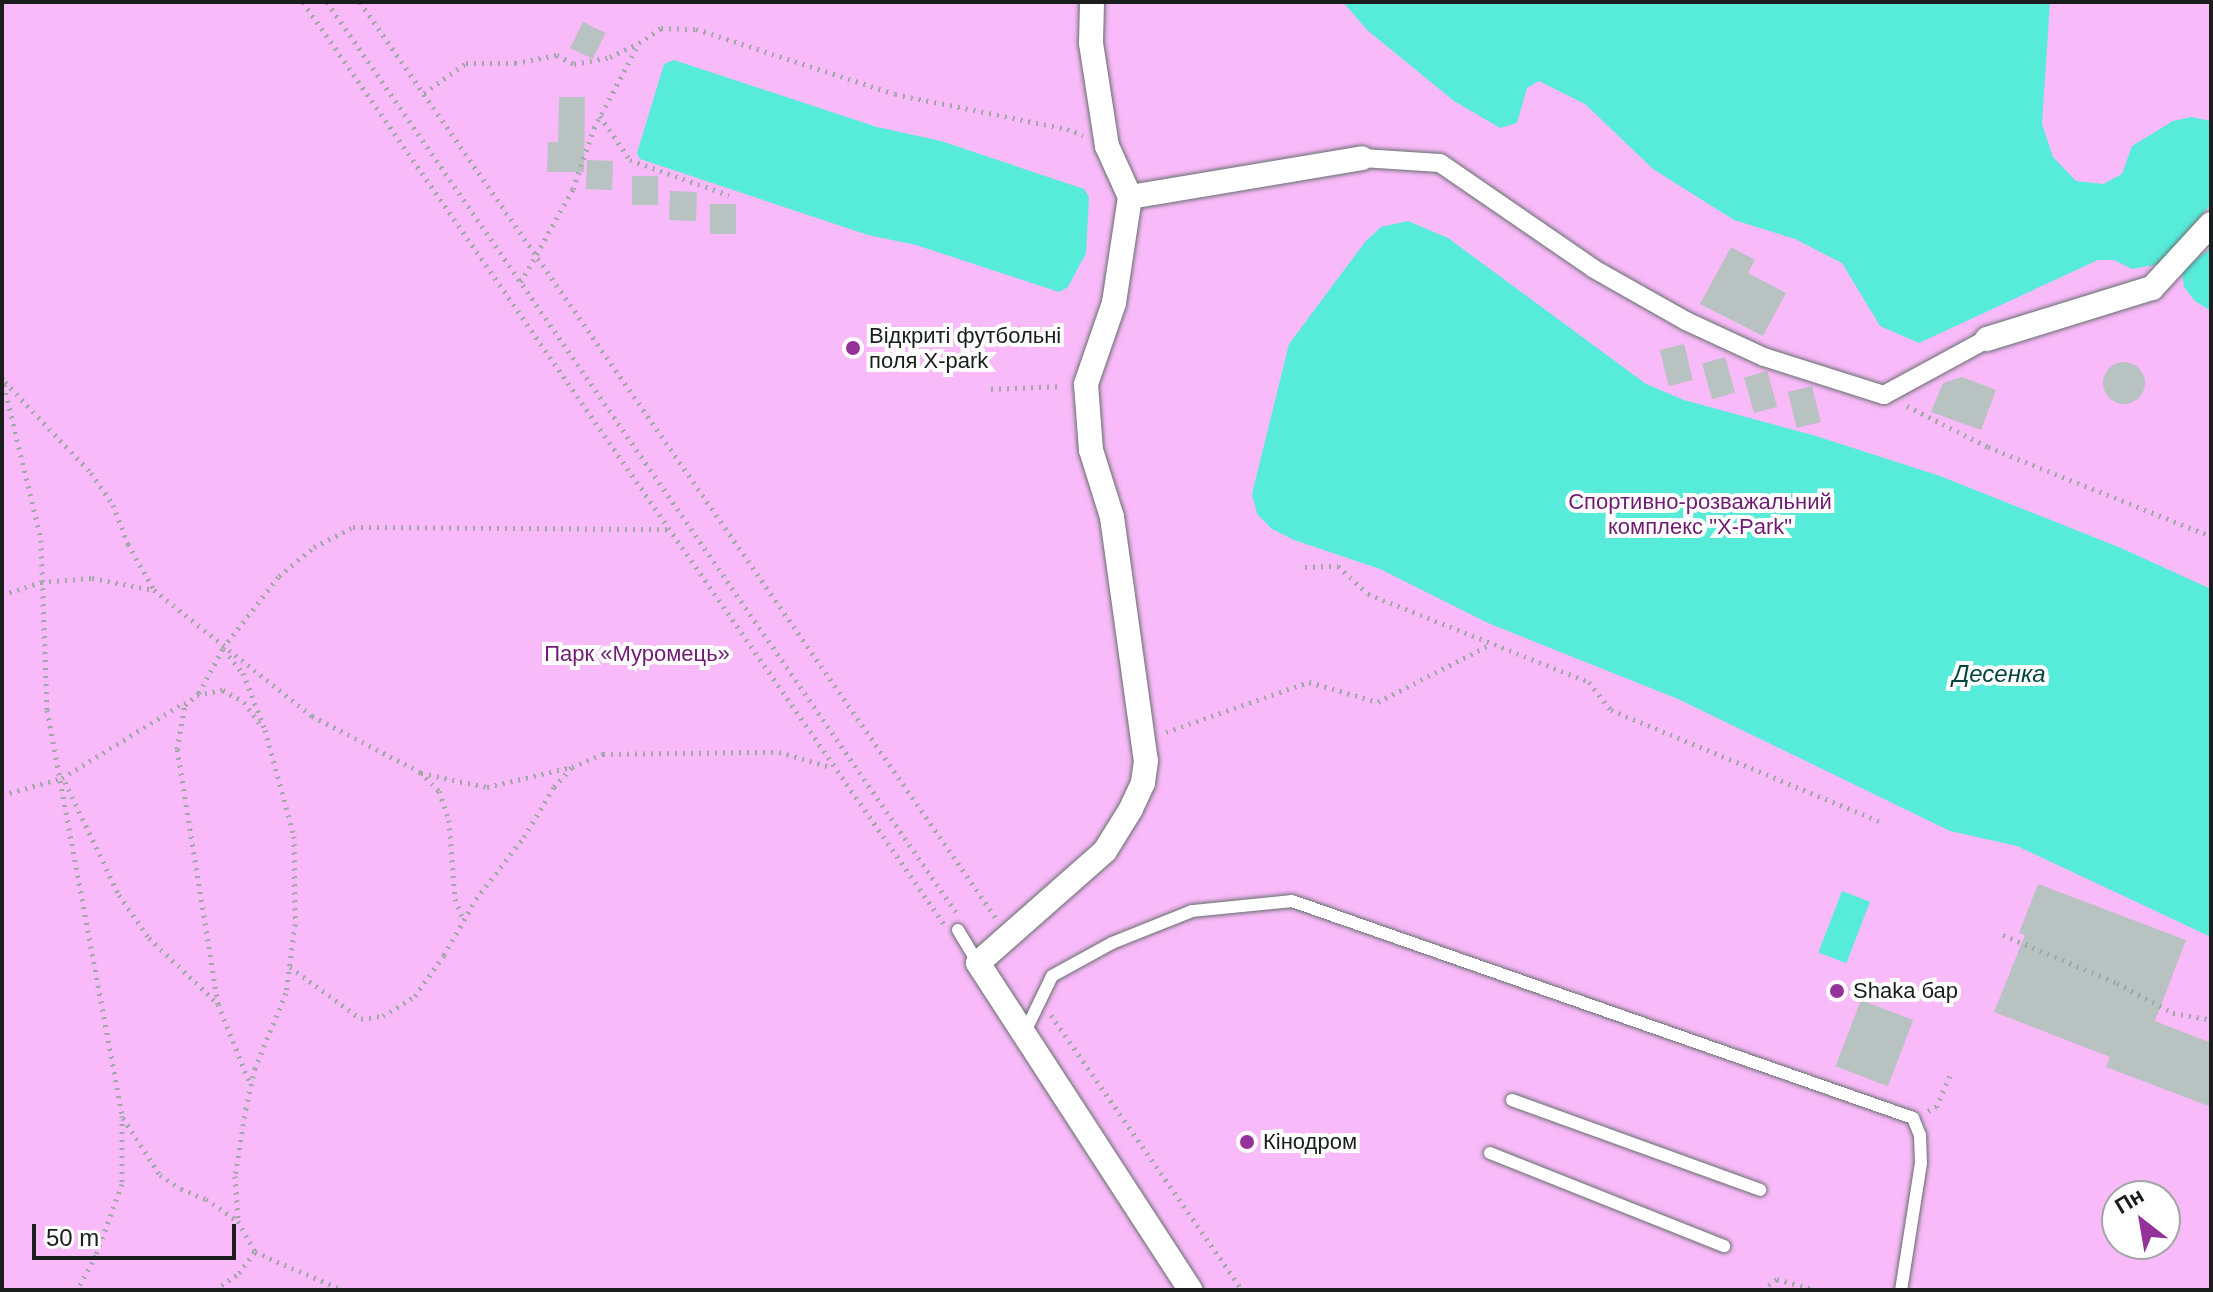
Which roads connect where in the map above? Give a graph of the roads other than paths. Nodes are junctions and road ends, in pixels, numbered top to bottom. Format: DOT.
graph roads {
  1 [pos="1092,2"];
  2 [pos="1362,158"];
  3 [pos="1130,197"];
  4 [pos="2211,224"];
  5 [pos="1987,339"];
  6 [pos="958,930"];
  7 [pos="978,963"];
  8 [pos="1024,1034"];
  9 [pos="1512,1100"];
  10 [pos="1490,1153"];
  11 [pos="1760,1190"];
  12 [pos="1724,1246"];
  13 [pos="1190,1290"];
  14 [pos="1901,1290"];
  1 -- 3 [label="street"];
  2 -- 3 [label="street"];
  2 -- 5 [label="street"];
  3 -- 7 [label="street"];
  4 -- 5 [label="street"];
  6 -- 7 [label="lane"];
  7 -- 8 [label="street"];
  8 -- 13 [label="street"];
  8 -- 14 [label="lane"];
  9 -- 11 [label="lane"];
  10 -- 12 [label="lane"];
}
